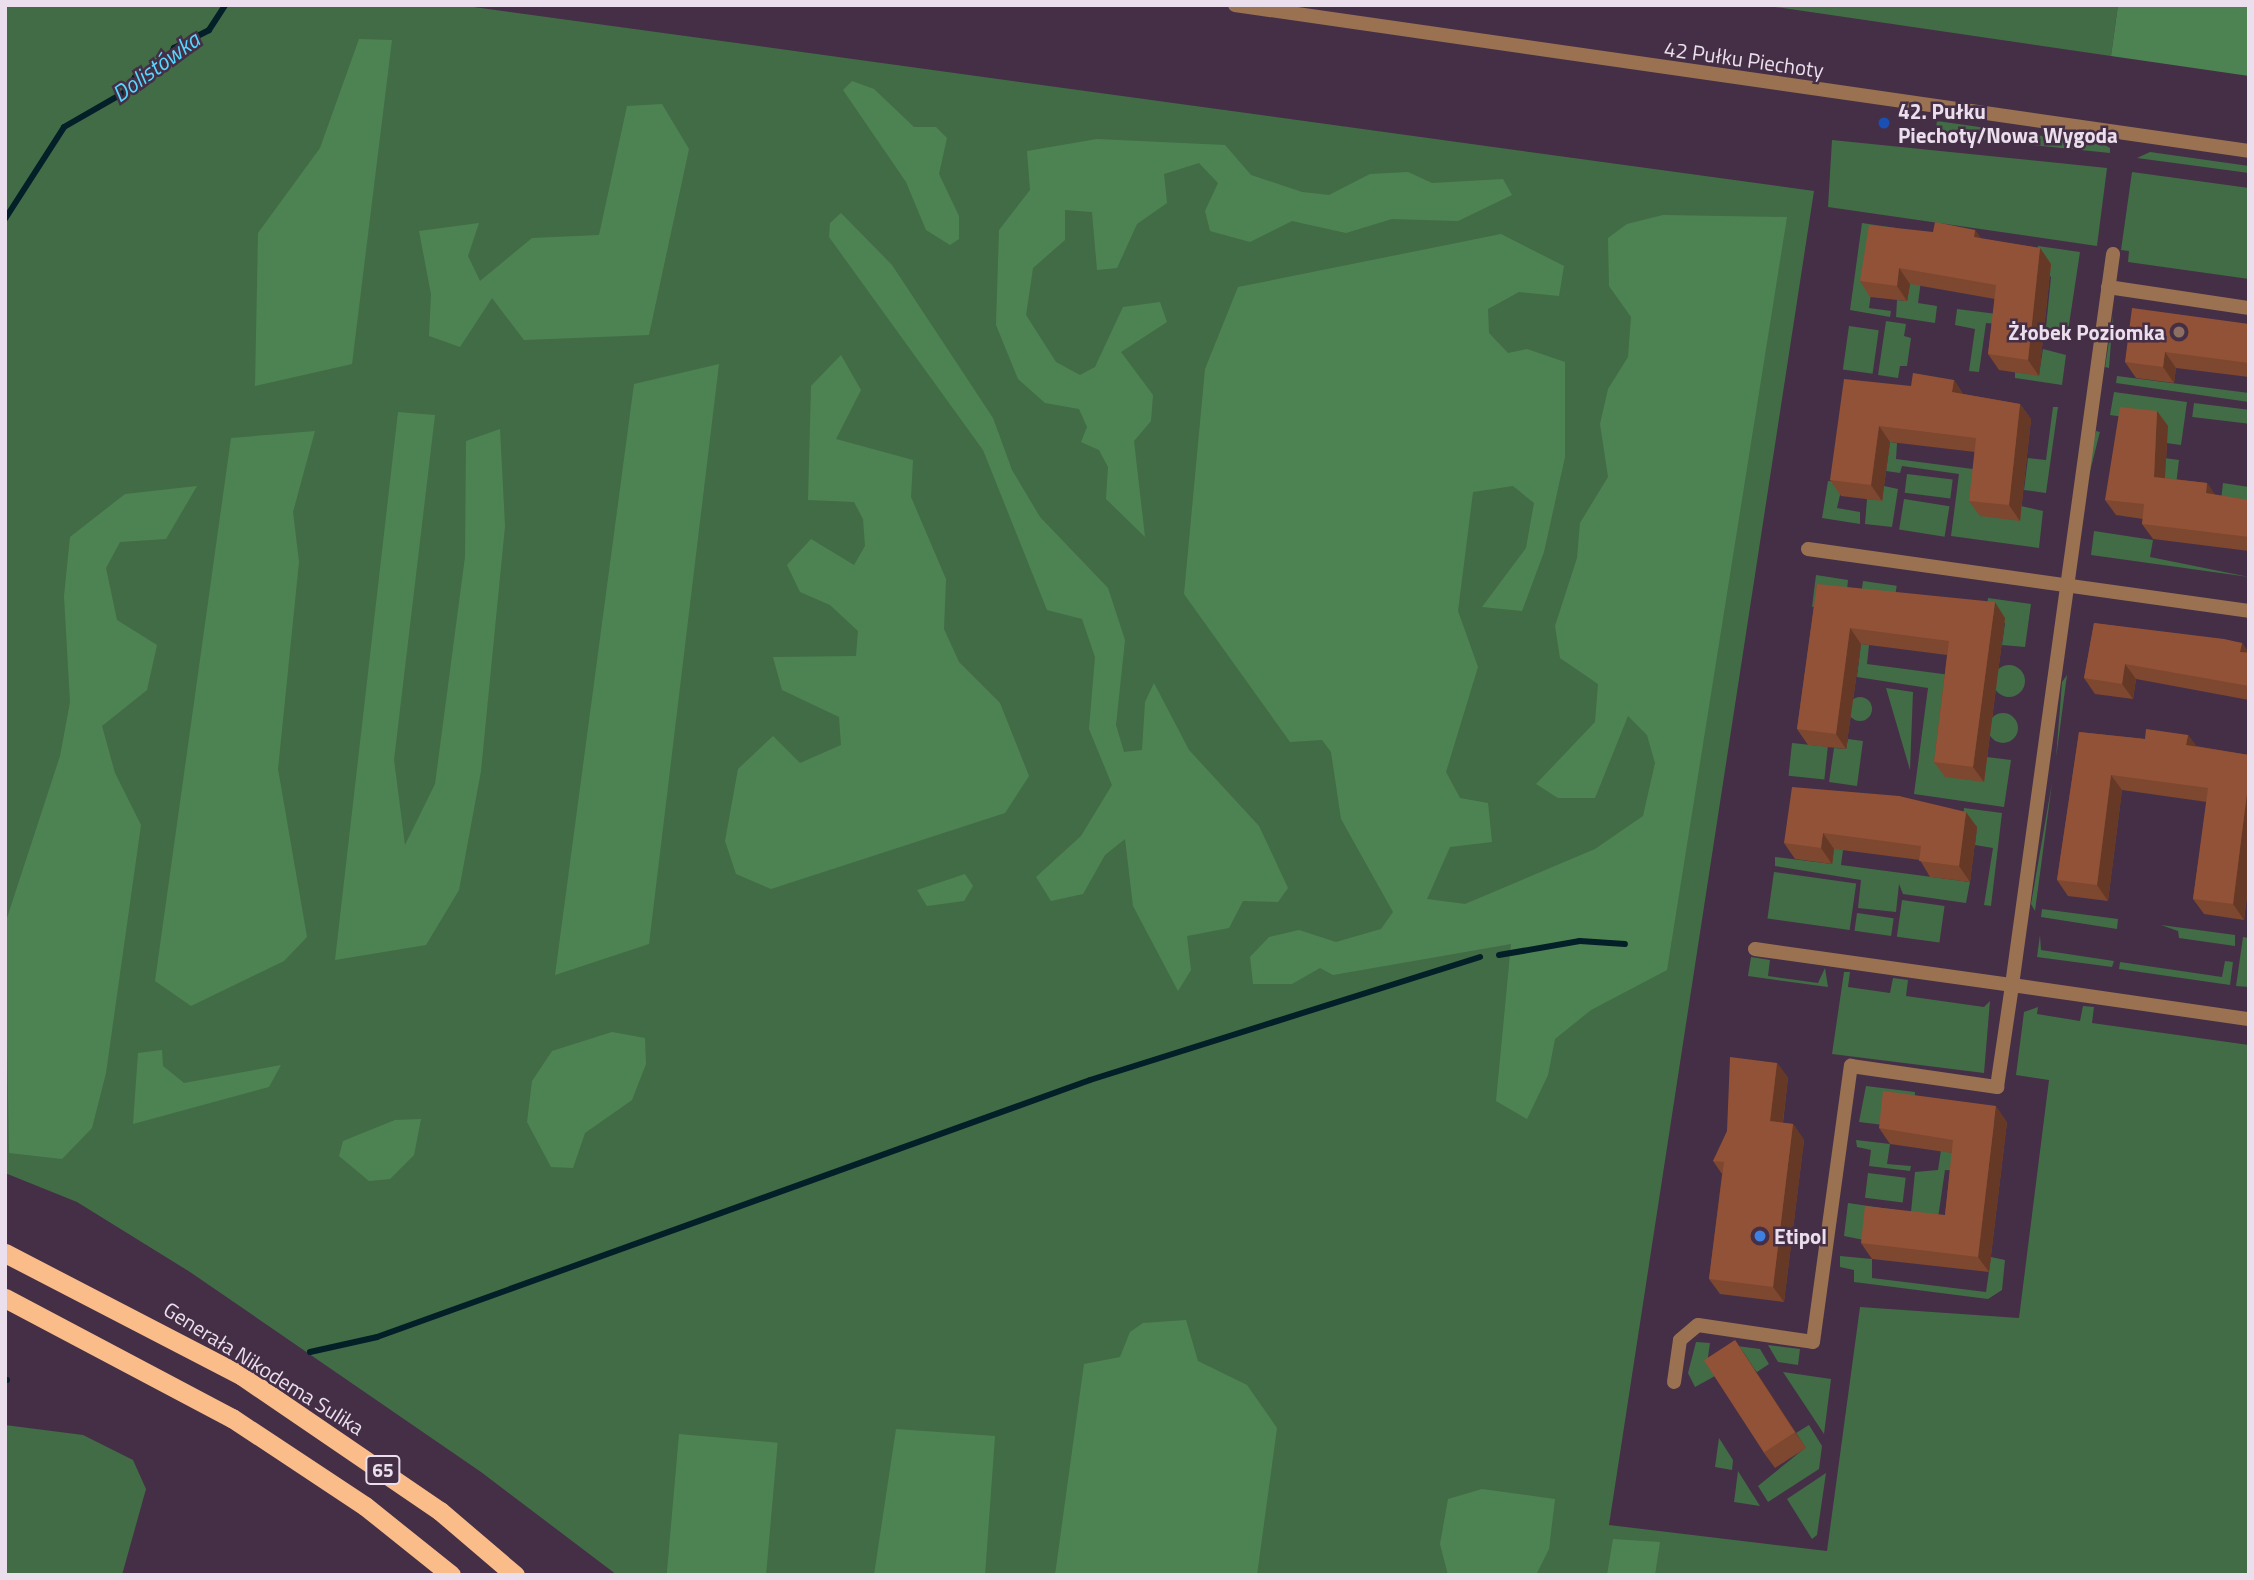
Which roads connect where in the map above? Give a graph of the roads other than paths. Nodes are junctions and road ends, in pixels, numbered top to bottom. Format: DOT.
graph roads {
  1 [pos="1235,5"];
  2 [pos="2249,151"];
  3 [pos="2113,254"];
  4 [pos="2108,287"];
  5 [pos="2249,308"];
  6 [pos="1808,549"];
  7 [pos="2066,586"];
  8 [pos="2249,611"];
  9 [pos="1755,949"];
  10 [pos="2012,985"];
  11 [pos="2249,1019"];
  12 [pos="5,1253"];
  13 [pos="5,1298"];
  14 [pos="1674,1382"];
  15 [pos="451,1575"];
  16 [pos="515,1575"];
  1 -- 2 [label="street, 42 Pułku Piechoty"];
  3 -- 4 [label="street"];
  4 -- 5 [label="street"];
  4 -- 7 [label="street"];
  6 -- 7 [label="street"];
  7 -- 8 [label="street"];
  7 -- 10 [label="street"];
  9 -- 10 [label="street"];
  10 -- 11 [label="street"];
  10 -- 14 [label="street"];
  12 -- 16 [label="highway, Generała Nikodema Sulika / 65"];
  13 -- 15 [label="highway, 65"];
}
